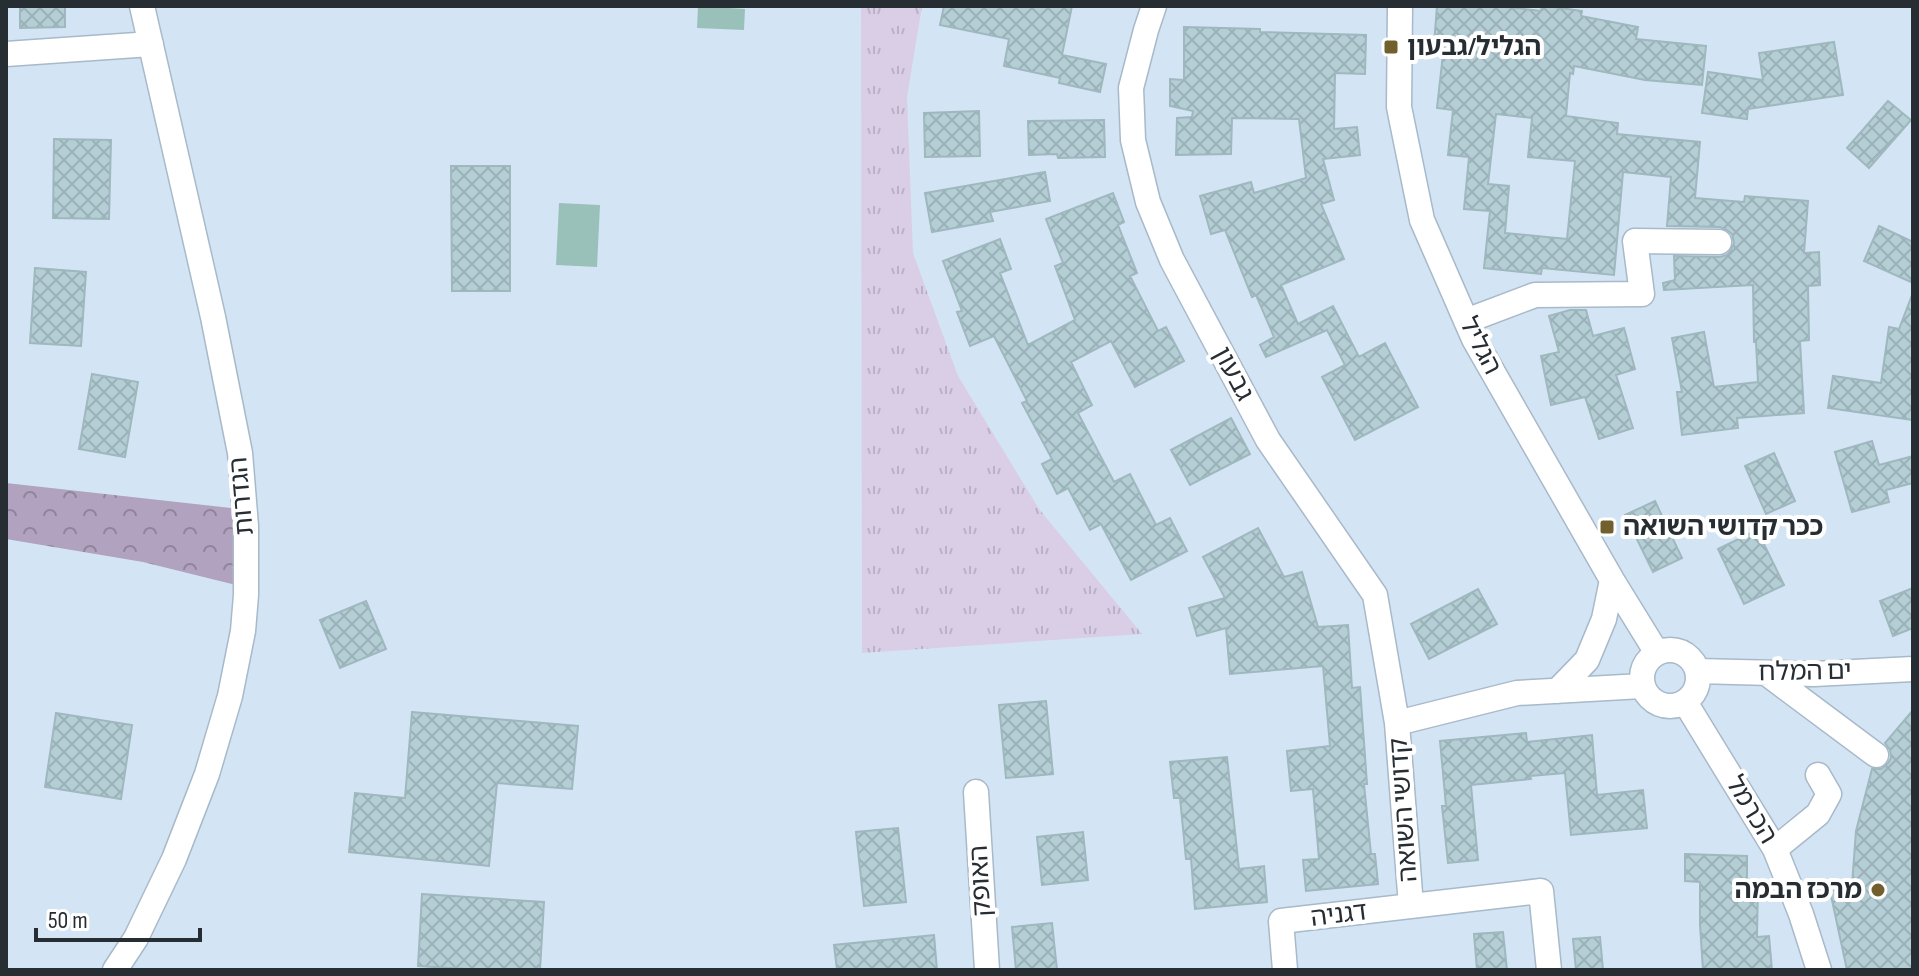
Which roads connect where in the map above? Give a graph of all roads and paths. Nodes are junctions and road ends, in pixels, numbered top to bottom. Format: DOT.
graph roads {
  1 [pos="142,6"];
  2 [pos="1154,6"];
  3 [pos="1400,6"];
  4 [pos="151,44"];
  5 [pos="6,54"];
  6 [pos="1719,242"];
  7 [pos="1466,321"];
  8 [pos="1612,580"];
  9 [pos="1657,653"];
  10 [pos="1913,669"];
  11 [pos="1697,671"];
  12 [pos="1766,673"];
  13 [pos="1642,686"];
  14 [pos="1557,691"];
  15 [pos="1685,702"];
  16 [pos="1397,723"];
  17 [pos="1876,755"];
  18 [pos="1818,775"];
  19 [pos="976,792"];
  20 [pos="1775,849"];
  21 [pos="1411,906"];
  22 [pos="115,970"];
  23 [pos="987,970"];
  24 [pos="1285,970"];
  25 [pos="1549,970"];
  26 [pos="1819,970"];
  1 -- 4 [label="street, הגדרות"];
  2 -- 16 [label="street, גבעון"];
  3 -- 7 [label="street, הגליל"];
  4 -- 5 [label="street"];
  4 -- 22 [label="street, הגדרות"];
  6 -- 7 [label="street"];
  7 -- 8 [label="street, הגליל"];
  8 -- 9 [label="street, הגליל"];
  8 -- 14 [label="street"];
  9 -- 11 [label="street"];
  9 -- 13 [label="street"];
  10 -- 12 [label="street, ים המלח"];
  11 -- 12 [label="street, ים המלח"];
  11 -- 15 [label="street"];
  12 -- 17 [label="street"];
  13 -- 14 [label="street, קדושי השואה"];
  13 -- 15 [label="street"];
  14 -- 16 [label="street, קדושי השואה"];
  15 -- 20 [label="street, הכרמל"];
  16 -- 21 [label="street, קדושי השואה"];
  18 -- 20 [label="street"];
  19 -- 23 [label="street, האופק"];
  20 -- 26 [label="street, הכרמל"];
  21 -- 24 [label="street, דגניה"];
  21 -- 25 [label="street, דגניה"];
}
